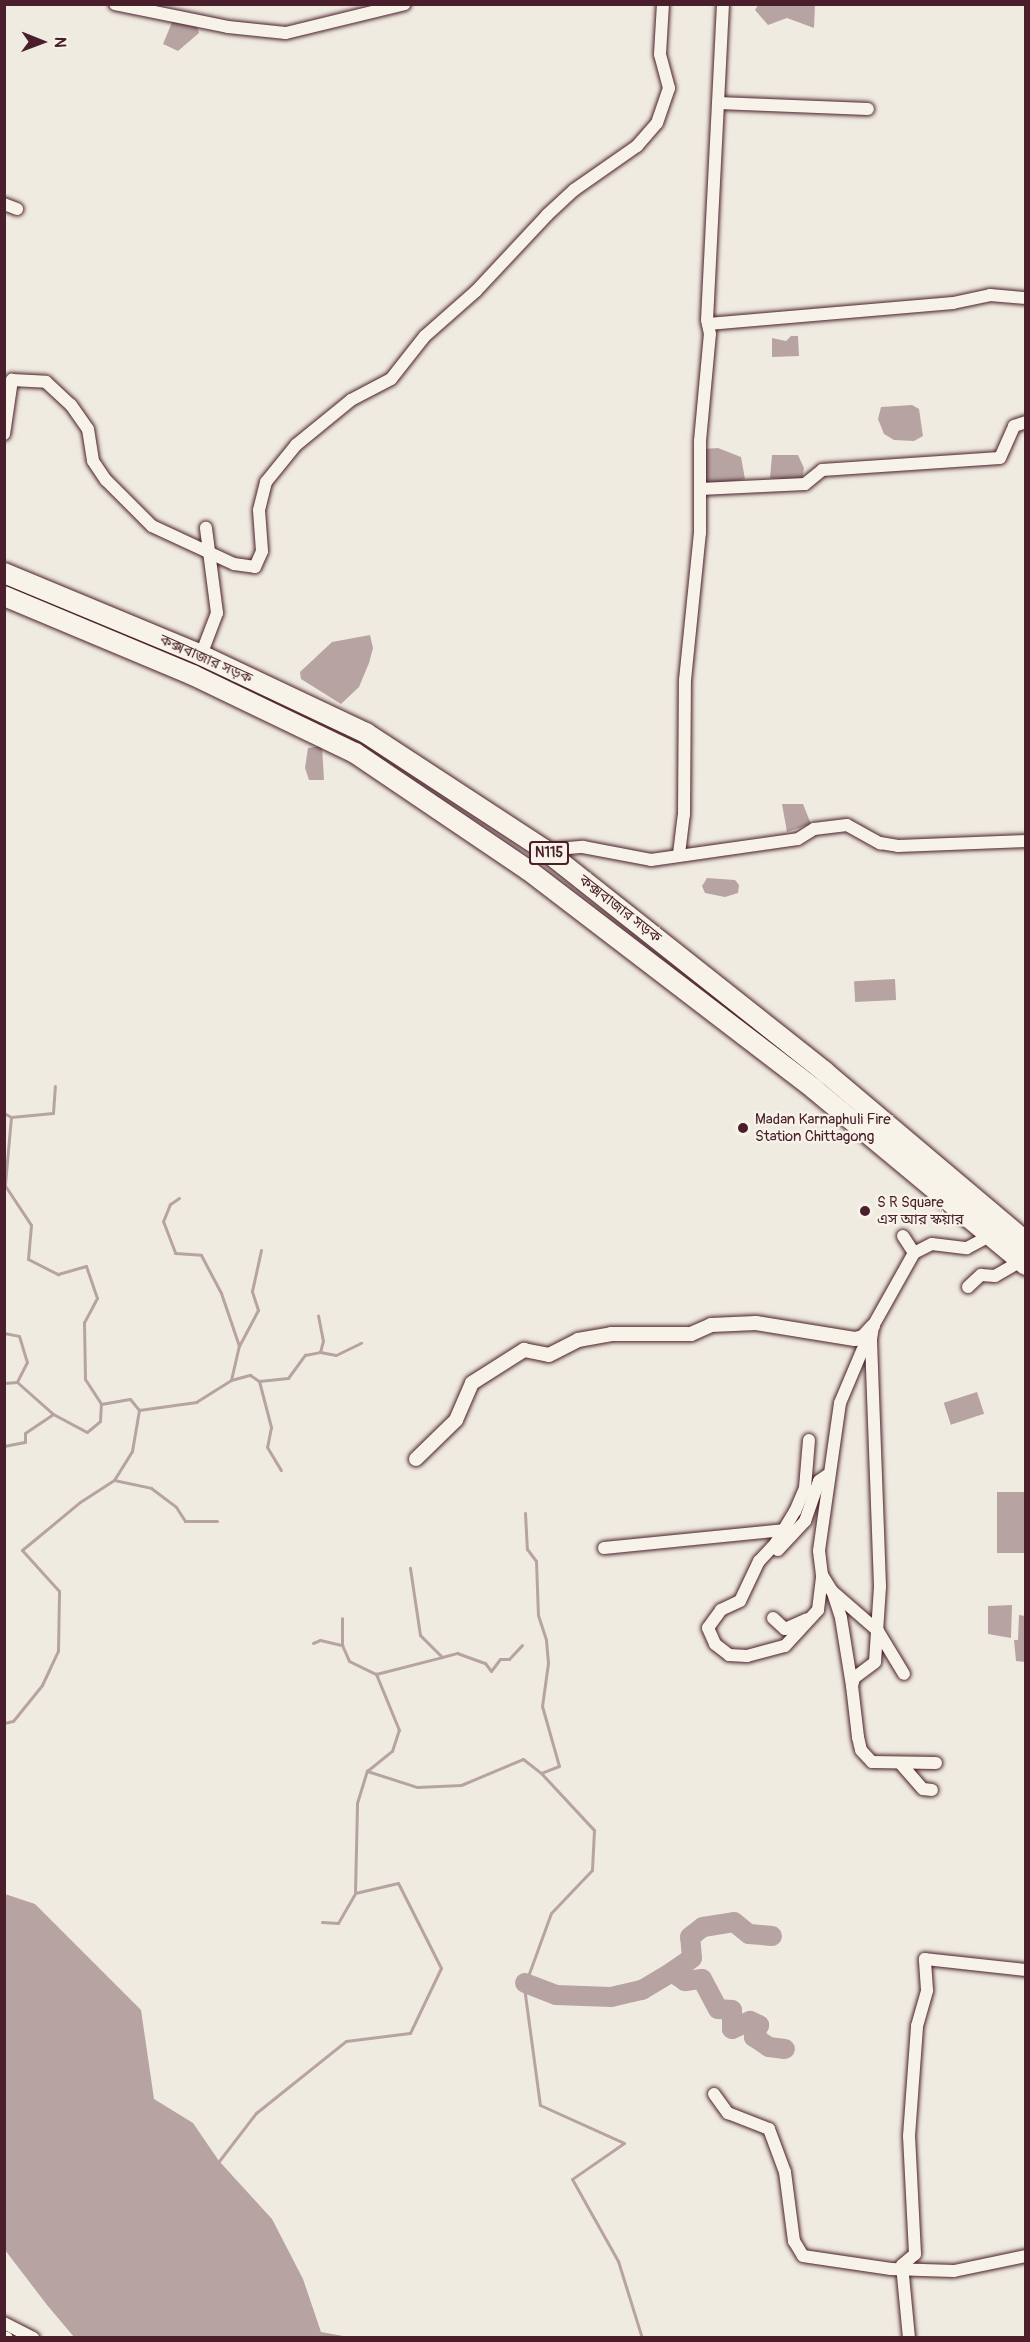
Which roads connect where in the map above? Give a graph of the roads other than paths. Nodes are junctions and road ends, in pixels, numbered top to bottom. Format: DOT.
graph roads {
  1 [pos="115,4"];
  2 [pos="405,4"];
  3 [pos="663,4"];
  4 [pos="723,4"];
  5 [pos="718,103"];
  6 [pos="868,109"];
  7 [pos="4,204"];
  8 [pos="17,209"];
  9 [pos="1026,298"];
  10 [pos="708,324"];
  11 [pos="1026,422"];
  12 [pos="4,434"];
  13 [pos="700,489"];
  14 [pos="206,528"];
  15 [pos="207,551"];
  16 [pos="4,573"];
  17 [pos="4,596"];
  18 [pos="201,655"];
  19 [pos="1026,841"];
  20 [pos="545,850"];
  21 [pos="680,854"];
  22 [pos="903,1236"];
  23 [pos="990,1236"];
  24 [pos="914,1253"];
  25 [pos="1024,1256"];
  26 [pos="968,1287"];
  27 [pos="873,1326"];
  28 [pos="809,1440"];
  29 [pos="416,1459"];
  30 [pos="829,1474"];
  31 [pos="783,1530"];
  32 [pos="604,1548"];
  33 [pos="822,1575"];
  34 [pos="832,1591"];
  35 [pos="744,1592"];
  36 [pos="816,1614"];
  37 [pos="773,1618"];
  38 [pos="878,1631"];
  39 [pos="904,1674"];
  40 [pos="852,1686"];
  41 [pos="936,1763"];
  42 [pos="901,1764"];
  43 [pos="932,1790"];
  44 [pos="1026,1970"];
  45 [pos="714,2094"];
  46 [pos="1026,2256"];
  47 [pos="902,2270"];
  48 [pos="4,2323"];
  49 [pos="33,2337"];
  50 [pos="909,2337"];
  1 -- 2 [label="street"];
  3 -- 15 [label="street"];
  4 -- 5 [label="street"];
  5 -- 6 [label="street"];
  5 -- 10 [label="street"];
  7 -- 8 [label="street"];
  9 -- 10 [label="street"];
  10 -- 13 [label="street"];
  11 -- 13 [label="street"];
  12 -- 15 [label="street"];
  13 -- 21 [label="street"];
  14 -- 15 [label="street"];
  15 -- 18 [label="street"];
  16 -- 18 [label="highway, কক্সবাজার সড়ক / N115"];
  17 -- 23 [label="highway, কক্সবাজার সড়ক / N115"];
  18 -- 20 [label="highway, কক্সবাজার সড়ক / N115"];
  19 -- 21 [label="street"];
  20 -- 21 [label="street"];
  20 -- 25 [label="highway, কক্সবাজার সড়ক / N115"];
  22 -- 24 [label="street"];
  23 -- 24 [label="street"];
  23 -- 25 [label="highway, কক্সবাজার সড়ক / N115"];
  24 -- 27 [label="street"];
  25 -- 26 [label="street"];
  27 -- 29 [label="street"];
  27 -- 30 [label="street"];
  27 -- 38 [label="street"];
  28 -- 31 [label="street"];
  30 -- 33 [label="street"];
  30 -- 35 [label="street"];
  31 -- 32 [label="street"];
  31 -- 35 [label="street"];
  33 -- 34 [label="street"];
  33 -- 36 [label="street"];
  34 -- 38 [label="street"];
  34 -- 40 [label="street"];
  35 -- 36 [label="street"];
  36 -- 37 [label="street"];
  38 -- 39 [label="street"];
  38 -- 40 [label="street"];
  40 -- 42 [label="street"];
  41 -- 42 [label="street"];
  42 -- 43 [label="street"];
  44 -- 47 [label="street"];
  45 -- 47 [label="street"];
  46 -- 47 [label="street"];
  47 -- 50 [label="street"];
  48 -- 49 [label="street"];
}
